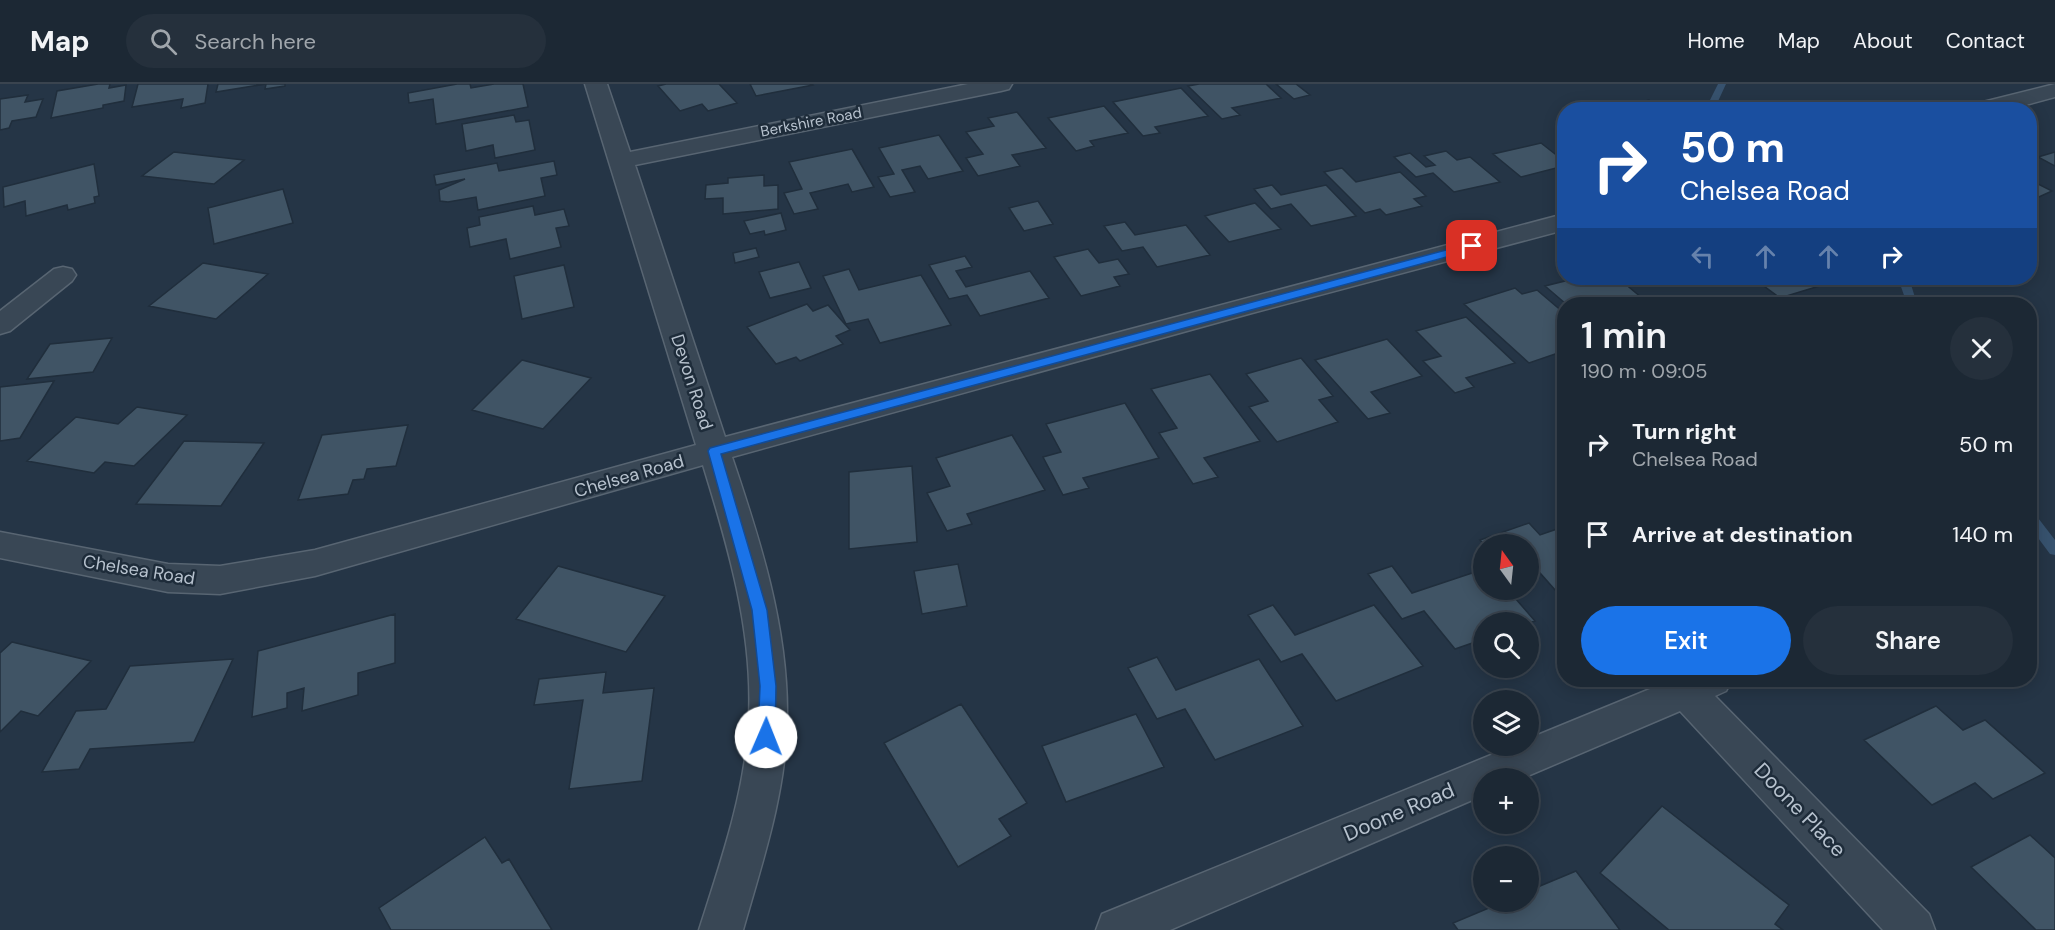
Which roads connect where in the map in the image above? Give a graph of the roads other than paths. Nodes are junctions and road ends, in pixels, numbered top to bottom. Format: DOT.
graph roads {
  1 [pos="596,84"];
  2 [pos="1001,84"];
  3 [pos="2055,90"];
  4 [pos="2009,102"];
  5 [pos="621,161"];
  6 [pos="1557,224"];
  7 [pos="63,275"];
  8 [pos="0,325"];
  9 [pos="714,451"];
  10 [pos="0,545"];
  11 [pos="1694,687"];
  12 [pos="1701,687"];
  13 [pos="1137,926"];
  14 [pos="721,930"];
  15 [pos="1913,930"];
  1 -- 5 [label="street, Devon Road"];
  2 -- 5 [label="street, Berkshire Road"];
  3 -- 4 [label="street"];
  5 -- 9 [label="street, Devon Road"];
  6 -- 9 [label="street, Chelsea Road"];
  7 -- 8 [label="street"];
  9 -- 10 [label="street, Chelsea Road"];
  9 -- 14 [label="street, Devon Road"];
  11 -- 13 [label="street, Doone Road"];
  12 -- 15 [label="street, Doone Place"];
}
